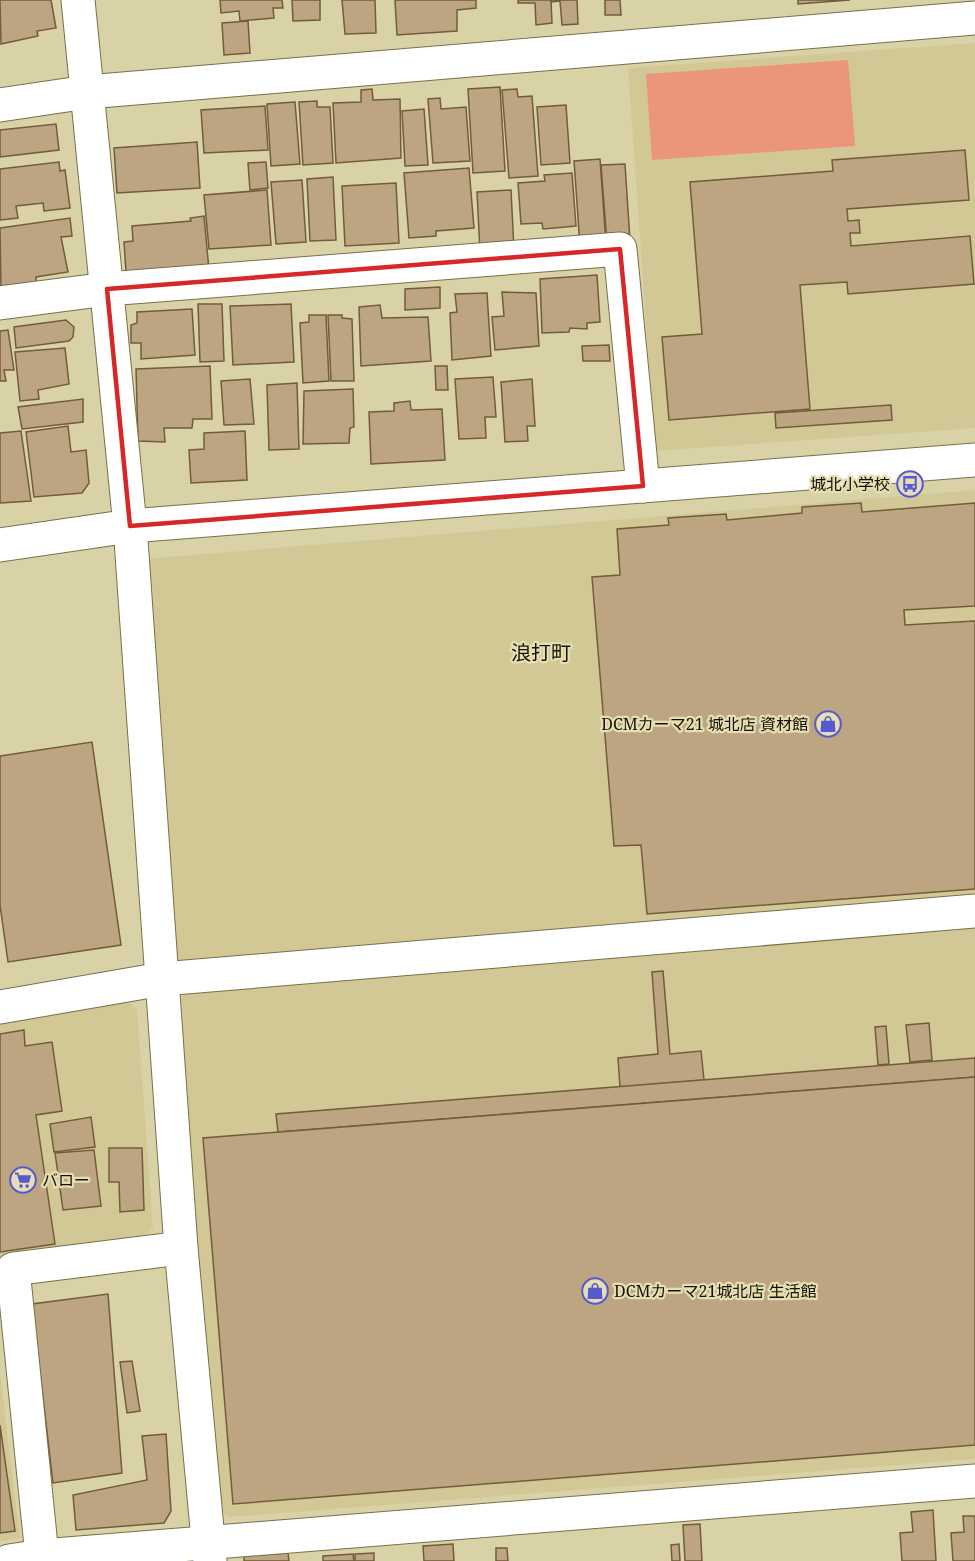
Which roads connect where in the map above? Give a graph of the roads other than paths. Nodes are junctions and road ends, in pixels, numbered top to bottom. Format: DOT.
graph roads {
  1 [pos="78,0"];
  2 [pos="975,18"];
  3 [pos="87,92"];
  4 [pos="0,105"];
  5 [pos="107,289"];
  6 [pos="0,303"];
  7 [pos="975,460"];
  8 [pos="644,486"];
  9 [pos="130,526"];
  10 [pos="0,545"];
  11 [pos="975,911"];
  12 [pos="162,979"];
  13 [pos="0,1007"];
  14 [pos="182,1248"];
  15 [pos="975,1481"];
  16 [pos="210,1552"];
  17 [pos="42,1556"];
  18 [pos="9,1561"];
  1 -- 3 [label="street"];
  2 -- 3 [label="street"];
  3 -- 4 [label="street"];
  3 -- 5 [label="street"];
  5 -- 6 [label="street"];
  5 -- 8 [label="street"];
  5 -- 9 [label="street"];
  7 -- 8 [label="street"];
  8 -- 9 [label="street"];
  9 -- 10 [label="street"];
  9 -- 12 [label="street"];
  11 -- 12 [label="street"];
  12 -- 13 [label="street"];
  12 -- 14 [label="street"];
  14 -- 16 [label="street"];
  14 -- 17 [label="street"];
  15 -- 16 [label="street"];
  16 -- 17 [label="street"];
  17 -- 18 [label="street"];
}
